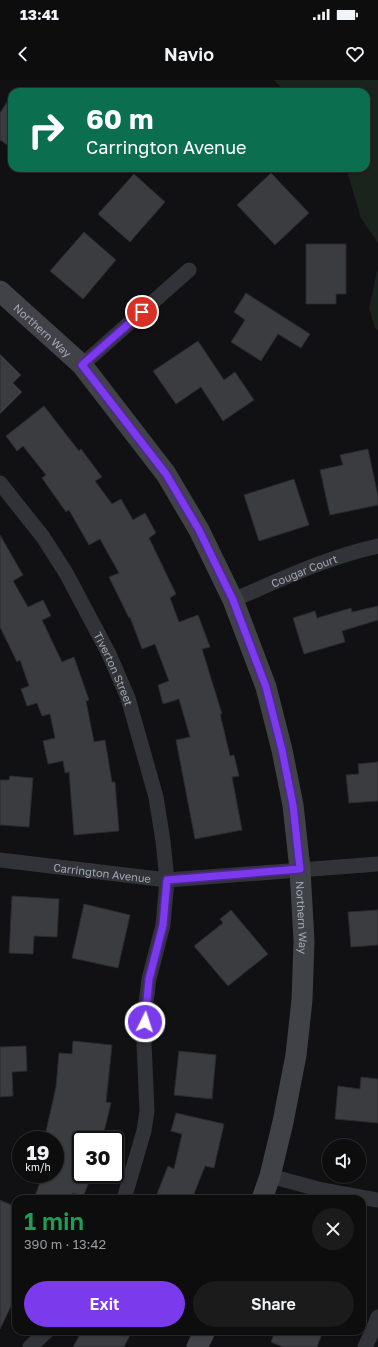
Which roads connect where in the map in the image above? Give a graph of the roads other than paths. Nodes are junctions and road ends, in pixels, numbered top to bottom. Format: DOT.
graph roads {
  1 [pos="190,270"];
  2 [pos="0,291"];
  3 [pos="82,365"];
  4 [pos="0,483"];
  5 [pos="378,546"];
  6 [pos="233,600"];
  7 [pos="0,860"];
  8 [pos="378,864"];
  9 [pos="300,869"];
  10 [pos="167,880"];
  11 [pos="270,1176"];
  12 [pos="125,1195"];
  13 [pos="263,1195"];
  14 [pos="350,1195"];
  15 [pos="366,1198"];
  16 [pos="378,1200"];
  17 [pos="378,1317"];
  18 [pos="43,1335"];
  19 [pos="203,1335"];
  20 [pos="30,1347"];
  21 [pos="197,1347"];
  22 [pos="365,1347"];
  1 -- 3 [label="street"];
  2 -- 3 [label="street, Northern Way"];
  3 -- 6 [label="street, Northern Way"];
  4 -- 10 [label="street, Tiverton Street"];
  5 -- 6 [label="street, Cougar Court"];
  6 -- 9 [label="street, Northern Way"];
  7 -- 10 [label="street, Carrington Avenue"];
  8 -- 9 [label="street, Carrington Avenue"];
  9 -- 10 [label="street, Carrington Avenue"];
  9 -- 11 [label="street, Northern Way"];
  10 -- 12 [label="street, Tiverton Street"];
  11 -- 13 [label="street, Northern Way"];
  11 -- 14 [label="street"];
  15 -- 16 [label="street"];
  17 -- 22 [label="street"];
  18 -- 20 [label="street"];
  19 -- 21 [label="street"];
}
